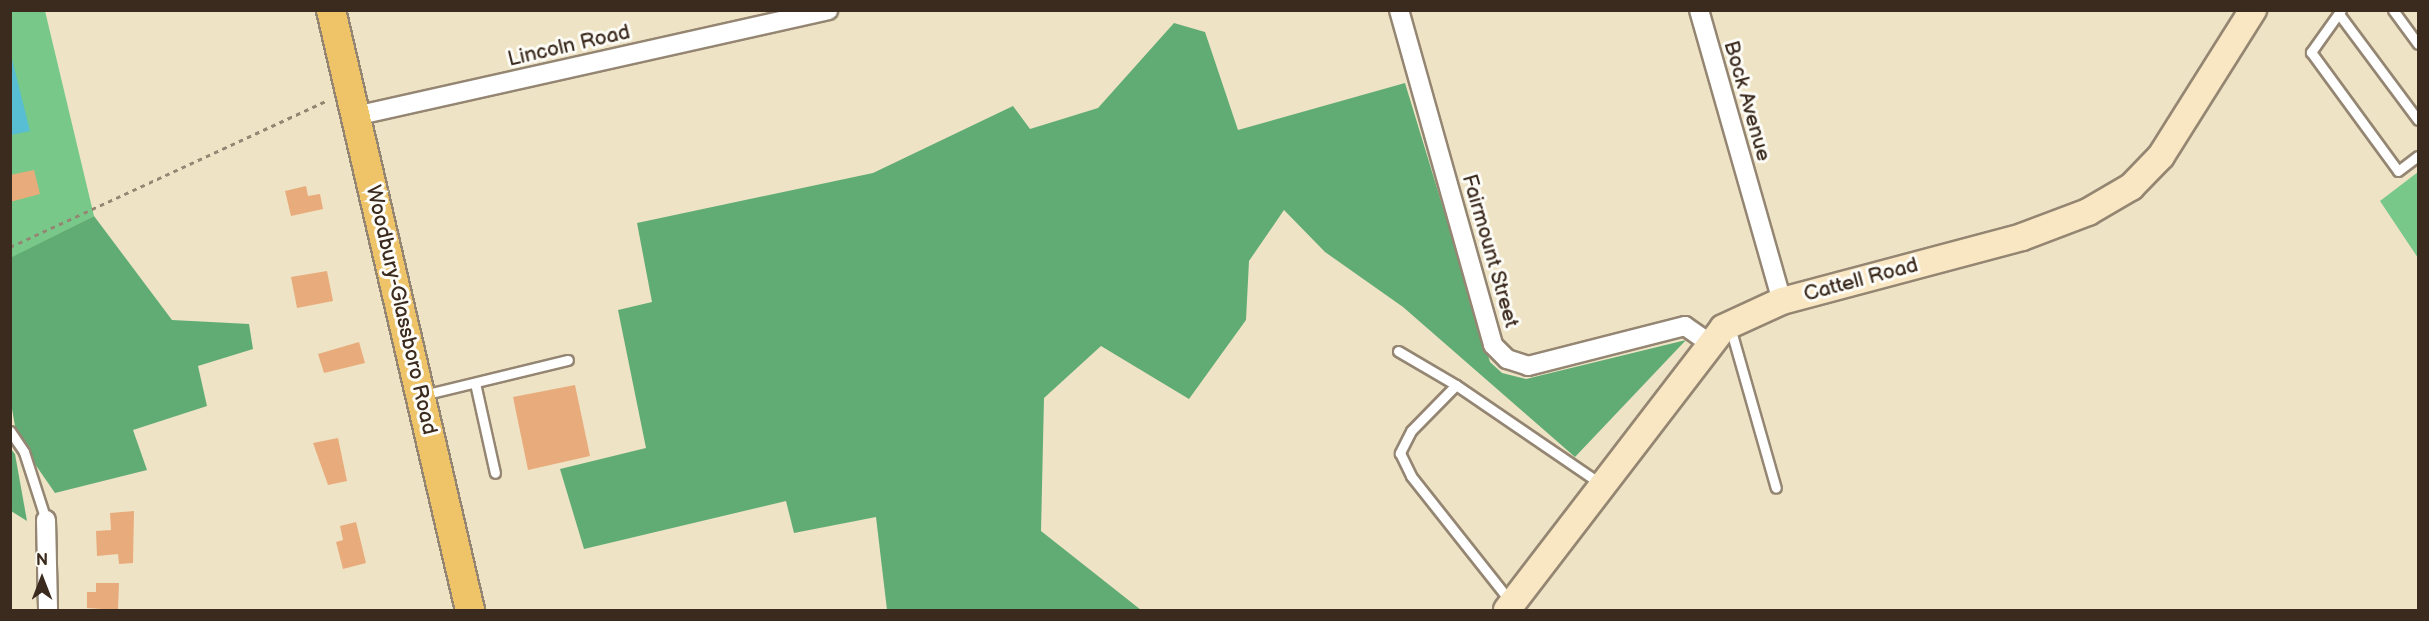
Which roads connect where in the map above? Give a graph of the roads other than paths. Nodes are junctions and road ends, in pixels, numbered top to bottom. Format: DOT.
graph roads {
  1 [pos="331,10"];
  2 [pos="828,10"];
  3 [pos="1399,10"];
  4 [pos="1699,10"];
  5 [pos="2253,10"];
  6 [pos="2392,10"];
  7 [pos="2340,12"];
  8 [pos="2418,44"];
  9 [pos="352,103"];
  10 [pos="2418,120"];
  11 [pos="2418,156"];
  12 [pos="1782,301"];
  13 [pos="1729,325"];
  14 [pos="1711,344"];
  15 [pos="1398,351"];
  16 [pos="568,360"];
  17 [pos="475,382"];
  18 [pos="1456,385"];
  19 [pos="421,396"];
  20 [pos="10,431"];
  21 [pos="495,473"];
  22 [pos="1603,486"];
  23 [pos="1776,489"];
  24 [pos="46,520"];
  25 [pos="1510,607"];
  26 [pos="48,610"];
  27 [pos="470,610"];
  1 -- 9 [label="main road, Woodbury-Glassboro Road"];
  2 -- 9 [label="street, Lincoln Road"];
  3 -- 14 [label="street, Fairmount Street"];
  4 -- 12 [label="street, Bock Avenue"];
  5 -- 12 [label="street, Cattell Road"];
  6 -- 8 [label="lane"];
  7 -- 10 [label="lane"];
  7 -- 11 [label="lane"];
  9 -- 19 [label="main road, Woodbury-Glassboro Road"];
  12 -- 13 [label="street, Cattell Road"];
  13 -- 14 [label="street, Cattell Road"];
  13 -- 23 [label="lane"];
  14 -- 22 [label="street, Cattell Road"];
  15 -- 18 [label="lane"];
  16 -- 17 [label="lane"];
  17 -- 19 [label="lane"];
  17 -- 21 [label="lane"];
  18 -- 22 [label="lane"];
  18 -- 25 [label="lane"];
  19 -- 27 [label="main road, Woodbury-Glassboro Road"];
  20 -- 24 [label="lane"];
  22 -- 25 [label="street, Cattell Road"];
  24 -- 26 [label="street"];
}
